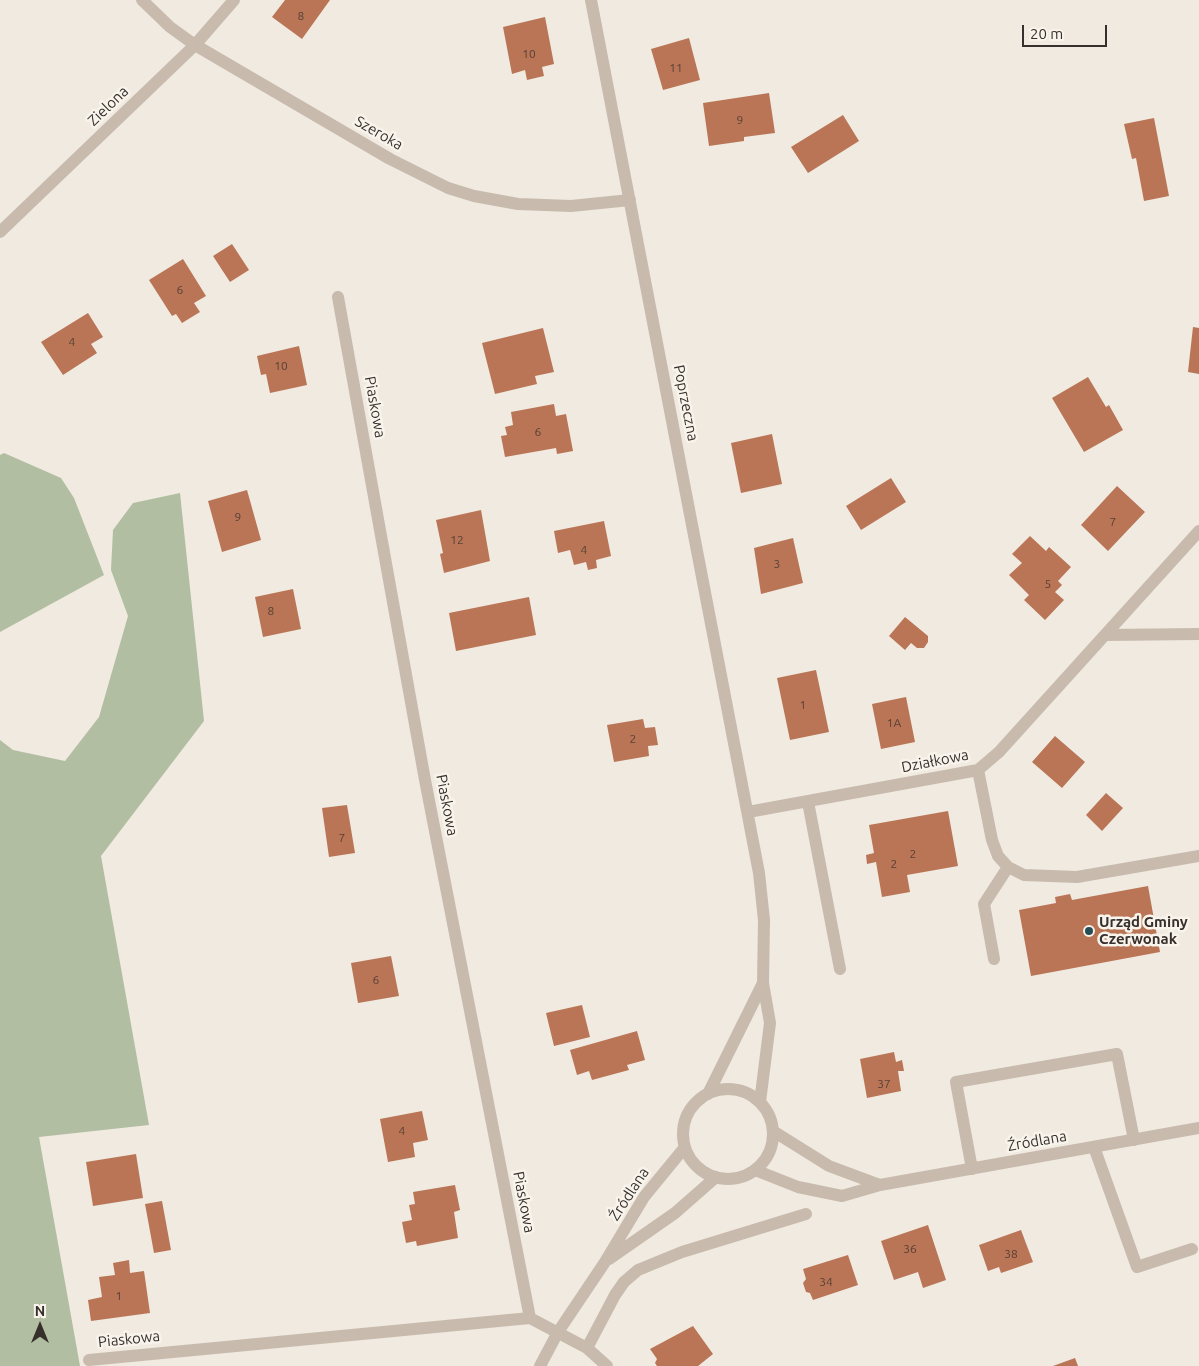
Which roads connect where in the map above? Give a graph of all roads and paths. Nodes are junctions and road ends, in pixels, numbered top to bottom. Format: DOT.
graph roads {
  1 [pos="142,0"];
  2 [pos="234,0"];
  3 [pos="591,0"];
  4 [pos="195,45"];
  5 [pos="630,200"];
  6 [pos="0,232"];
  7 [pos="338,297"];
  8 [pos="1199,531"];
  9 [pos="1199,634"];
  10 [pos="1106,635"];
  11 [pos="978,770"];
  12 [pos="808,802"];
  13 [pos="748,812"];
  14 [pos="1199,856"];
  15 [pos="1008,867"];
  16 [pos="994,959"];
  17 [pos="840,969"];
  18 [pos="762,983"];
  19 [pos="708,1094"];
  20 [pos="760,1102"];
  21 [pos="1199,1128"];
  22 [pos="773,1131"];
  23 [pos="1134,1140"];
  24 [pos="685,1147"];
  25 [pos="1094,1147"];
  26 [pos="972,1169"];
  27 [pos="755,1170"];
  28 [pos="716,1177"];
  29 [pos="880,1185"];
  30 [pos="806,1214"];
  31 [pos="1192,1249"];
  32 [pos="605,1262"];
  33 [pos="530,1318"];
  34 [pos="558,1332"];
  35 [pos="587,1348"];
  36 [pos="89,1360"];
  37 [pos="540,1366"];
  38 [pos="607,1366"];
  1 -- 4 [label="street, Szeroka"];
  2 -- 4 [label="street, Zielona"];
  3 -- 5 [label="street, Poprzeczna"];
  4 -- 5 [label="street, Szeroka"];
  4 -- 6 [label="street, Zielona"];
  5 -- 13 [label="street, Poprzeczna"];
  7 -- 33 [label="street, Piaskowa"];
  8 -- 10 [label="street, Działkowa"];
  9 -- 10 [label="street"];
  10 -- 11 [label="street, Działkowa"];
  11 -- 12 [label="street, Działkowa"];
  11 -- 15 [label="street"];
  12 -- 13 [label="street, Działkowa"];
  12 -- 17 [label="street"];
  13 -- 18 [label="street"];
  14 -- 15 [label="street"];
  15 -- 16 [label="street"];
  18 -- 19 [label="street"];
  18 -- 20 [label="street"];
  19 -- 20 [label="street"];
  19 -- 24 [label="street"];
  20 -- 22 [label="street"];
  21 -- 23 [label="street, Źródlana"];
  22 -- 27 [label="street"];
  22 -- 29 [label="street"];
  23 -- 25 [label="street, Źródlana"];
  23 -- 26 [label="street"];
  24 -- 28 [label="street"];
  24 -- 32 [label="street, Źródlana"];
  25 -- 26 [label="street, Źródlana"];
  25 -- 31 [label="street"];
  26 -- 29 [label="street, Źródlana"];
  27 -- 28 [label="street"];
  27 -- 29 [label="street, Źródlana"];
  28 -- 32 [label="street, Źródlana"];
  30 -- 35 [label="street"];
  32 -- 34 [label="street, Źródlana"];
  33 -- 34 [label="street"];
  33 -- 36 [label="street, Piaskowa"];
  34 -- 35 [label="street"];
  34 -- 37 [label="street, Źródlana"];
  35 -- 38 [label="street"];
}
